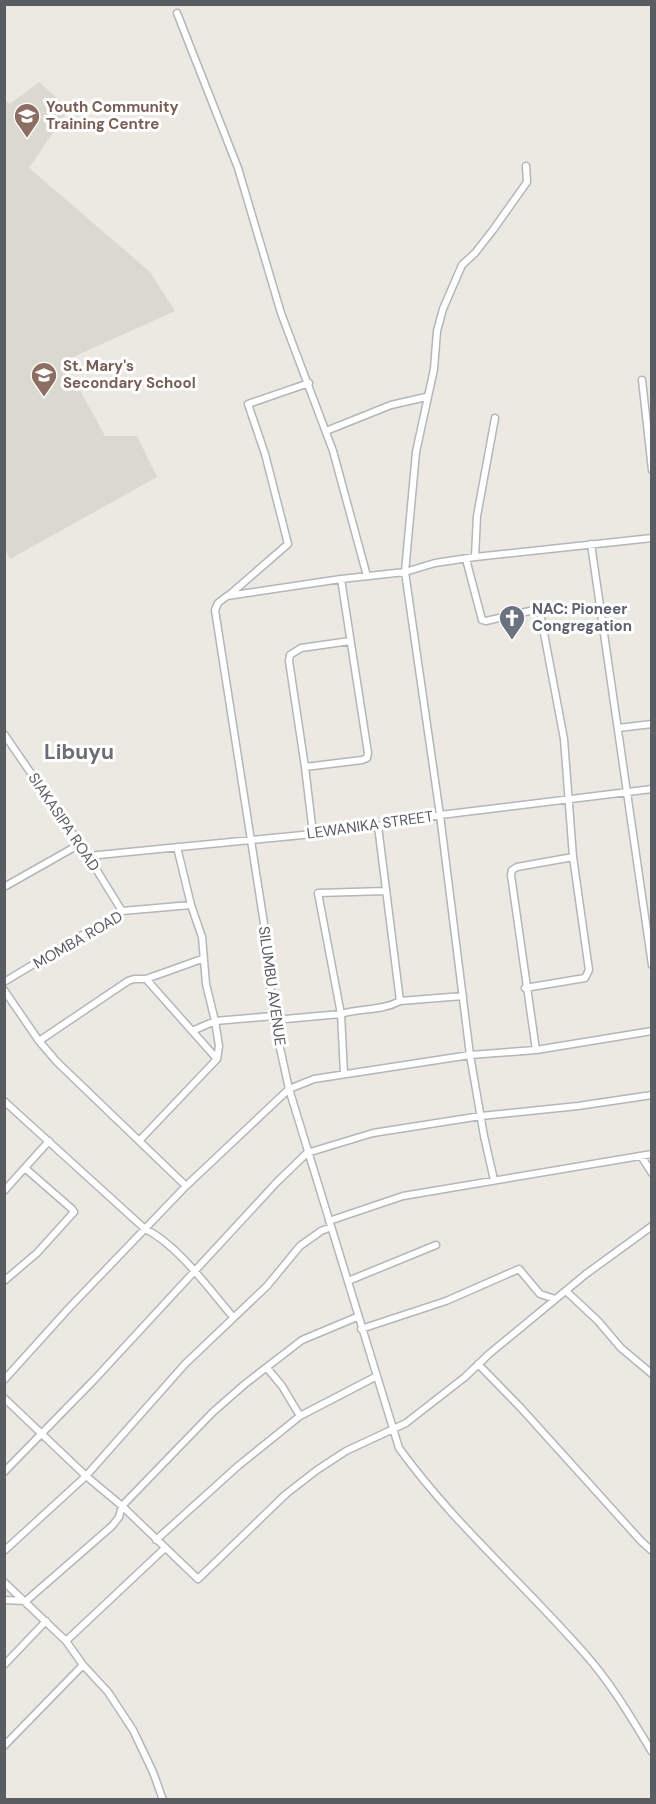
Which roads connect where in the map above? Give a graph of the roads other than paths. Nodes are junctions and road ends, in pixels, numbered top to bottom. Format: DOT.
graph roads {
  1 [pos="177,13"];
  2 [pos="526,166"];
  3 [pos="642,380"];
  4 [pos="309,383"];
  5 [pos="426,397"];
  6 [pos="495,418"];
  7 [pos="326,431"];
  8 [pos="651,470"];
  9 [pos="651,538"];
  10 [pos="591,544"];
  11 [pos="475,557"];
  12 [pos="466,559"];
  13 [pos="405,572"];
  14 [pos="368,576"];
  15 [pos="341,579"];
  16 [pos="227,596"];
  17 [pos="350,641"];
  18 [pos="651,724"];
  19 [pos="618,728"];
  20 [pos="5,736"];
  21 [pos="305,767"];
  22 [pos="651,789"];
  23 [pos="627,792"];
  24 [pos="568,800"];
  25 [pos="440,815"];
  26 [pos="378,826"];
  27 [pos="313,834"];
  28 [pos="251,839"];
  29 [pos="80,844"];
  30 [pos="177,847"];
  31 [pos="88,856"];
  32 [pos="573,857"];
  33 [pos="4,887"];
  34 [pos="386,891"];
  35 [pos="191,905"];
  36 [pos="122,912"];
  37 [pos="202,959"];
  38 [pos="651,965"];
  39 [pos="146,979"];
  40 [pos="4,982"];
  41 [pos="525,988"];
  42 [pos="4,990"];
  43 [pos="463,996"];
  44 [pos="400,1001"];
  45 [pos="341,1014"];
  46 [pos="274,1018"];
  47 [pos="215,1021"];
  48 [pos="192,1031"];
  49 [pos="651,1031"];
  50 [pos="39,1041"];
  51 [pos="536,1050"];
  52 [pos="470,1055"];
  53 [pos="217,1059"];
  54 [pos="344,1074"];
  55 [pos="289,1089"];
  56 [pos="651,1095"];
  57 [pos="4,1101"];
  58 [pos="481,1116"];
  59 [pos="49,1141"];
  60 [pos="139,1141"];
  61 [pos="307,1153"];
  62 [pos="651,1154"];
  63 [pos="641,1156"];
  64 [pos="26,1169"];
  65 [pos="651,1173"];
  66 [pos="494,1180"];
  67 [pos="186,1186"];
  68 [pos="4,1191"];
  69 [pos="330,1224"];
  70 [pos="651,1226"];
  71 [pos="145,1229"];
  72 [pos="436,1245"];
  73 [pos="194,1272"];
  74 [pos="4,1281"];
  75 [pos="348,1281"];
  76 [pos="566,1291"];
  77 [pos="555,1299"];
  78 [pos="233,1317"];
  79 [pos="357,1317"];
  80 [pos="361,1329"];
  81 [pos="478,1364"];
  82 [pos="267,1368"];
  83 [pos="651,1374"];
  84 [pos="376,1376"];
  85 [pos="4,1380"];
  86 [pos="4,1398"];
  87 [pos="300,1416"];
  88 [pos="392,1429"];
  89 [pos="42,1435"];
  90 [pos="4,1472"];
  91 [pos="86,1476"];
  92 [pos="122,1506"];
  93 [pos="156,1540"];
  94 [pos="165,1548"];
  95 [pos="4,1551"];
  96 [pos="651,1551"];
  97 [pos="4,1582"];
  98 [pos="4,1600"];
  99 [pos="26,1601"];
  100 [pos="46,1622"];
  101 [pos="66,1641"];
  102 [pos="4,1665"];
  103 [pos="83,1665"];
  104 [pos="4,1746"];
  105 [pos="651,1752"];
  106 [pos="163,1800"];
  1 -- 4 [label="street"];
  2 -- 5 [label="street"];
  3 -- 8 [label="street"];
  4 -- 7 [label="street"];
  4 -- 16 [label="street"];
  5 -- 7 [label="street"];
  5 -- 13 [label="street"];
  6 -- 11 [label="street"];
  7 -- 14 [label="street"];
  9 -- 10 [label="street"];
  10 -- 11 [label="street"];
  10 -- 19 [label="street"];
  11 -- 12 [label="street"];
  12 -- 13 [label="street"];
  12 -- 24 [label="street"];
  13 -- 14 [label="street"];
  13 -- 25 [label="street"];
  14 -- 15 [label="street"];
  15 -- 16 [label="street"];
  15 -- 17 [label="street"];
  16 -- 28 [label="street, SILUMBU AVENUE"];
  17 -- 21 [label="street"];
  17 -- 21 [label="street"];
  18 -- 19 [label="street"];
  19 -- 23 [label="street"];
  20 -- 29 [label="street, SIAKASIPA ROAD"];
  21 -- 27 [label="street"];
  22 -- 23 [label="street, LEWANIKA STREET"];
  23 -- 24 [label="street, LEWANIKA STREET"];
  23 -- 38 [label="street"];
  24 -- 25 [label="street, LEWANIKA STREET"];
  24 -- 32 [label="street"];
  25 -- 26 [label="street, LEWANIKA STREET"];
  25 -- 43 [label="street"];
  26 -- 27 [label="street, LEWANIKA STREET"];
  26 -- 34 [label="street"];
  27 -- 28 [label="street, LEWANIKA STREET"];
  28 -- 30 [label="street, LEWANIKA STREET"];
  28 -- 46 [label="street, SILUMBU AVENUE"];
  29 -- 31 [label="street, SIAKASIPA ROAD"];
  29 -- 33 [label="street"];
  30 -- 31 [label="street, LEWANIKA STREET"];
  30 -- 35 [label="street"];
  31 -- 36 [label="street, SIAKASIPA ROAD"];
  32 -- 41 [label="street"];
  32 -- 41 [label="street"];
  34 -- 44 [label="street"];
  34 -- 45 [label="street"];
  35 -- 36 [label="street, MOMBA ROAD"];
  35 -- 37 [label="street"];
  36 -- 40 [label="street, MOMBA ROAD"];
  37 -- 39 [label="street"];
  37 -- 47 [label="street"];
  39 -- 48 [label="street"];
  39 -- 50 [label="street"];
  41 -- 51 [label="street"];
  42 -- 50 [label="street"];
  43 -- 44 [label="street"];
  43 -- 52 [label="street"];
  44 -- 45 [label="street"];
  45 -- 46 [label="street"];
  45 -- 54 [label="street"];
  46 -- 47 [label="street"];
  46 -- 55 [label="street, SILUMBU AVENUE"];
  47 -- 48 [label="street"];
  47 -- 53 [label="street"];
  48 -- 53 [label="street"];
  49 -- 51 [label="street"];
  50 -- 60 [label="street"];
  51 -- 52 [label="street"];
  52 -- 54 [label="street"];
  52 -- 58 [label="street"];
  53 -- 60 [label="street"];
  54 -- 55 [label="street"];
  55 -- 61 [label="street, SILUMBU AVENUE"];
  55 -- 67 [label="street"];
  56 -- 58 [label="street"];
  57 -- 59 [label="street"];
  58 -- 61 [label="street"];
  58 -- 66 [label="street"];
  59 -- 64 [label="street"];
  59 -- 71 [label="street"];
  60 -- 67 [label="street"];
  61 -- 69 [label="street, SILUMBU AVENUE"];
  61 -- 73 [label="street"];
  62 -- 63 [label="street"];
  63 -- 65 [label="street"];
  63 -- 66 [label="street"];
  64 -- 68 [label="street"];
  64 -- 74 [label="street"];
  66 -- 69 [label="street"];
  67 -- 71 [label="street"];
  69 -- 75 [label="street, SILUMBU AVENUE"];
  69 -- 78 [label="street"];
  70 -- 76 [label="street"];
  71 -- 73 [label="street"];
  71 -- 85 [label="street"];
  72 -- 75 [label="street"];
  73 -- 78 [label="street"];
  73 -- 89 [label="street"];
  75 -- 79 [label="street, SILUMBU AVENUE"];
  76 -- 77 [label="street"];
  76 -- 83 [label="street"];
  77 -- 80 [label="street"];
  77 -- 81 [label="street"];
  78 -- 91 [label="street"];
  79 -- 80 [label="street, SILUMBU AVENUE"];
  79 -- 82 [label="street"];
  80 -- 84 [label="street, SILUMBU AVENUE"];
  81 -- 88 [label="street"];
  81 -- 96 [label="street"];
  82 -- 87 [label="street"];
  82 -- 92 [label="street"];
  84 -- 87 [label="street"];
  84 -- 88 [label="street, SILUMBU AVENUE"];
  86 -- 89 [label="street"];
  87 -- 93 [label="street"];
  88 -- 94 [label="street"];
  88 -- 105 [label="street, SILUMBU AVENUE"];
  89 -- 90 [label="street"];
  89 -- 91 [label="street"];
  91 -- 92 [label="street"];
  91 -- 95 [label="street"];
  92 -- 93 [label="street"];
  92 -- 99 [label="street"];
  93 -- 94 [label="street"];
  94 -- 101 [label="street"];
  97 -- 99 [label="street"];
  98 -- 99 [label="street"];
  99 -- 100 [label="street"];
  100 -- 101 [label="street"];
  100 -- 102 [label="street"];
  101 -- 103 [label="street"];
  103 -- 104 [label="street"];
  103 -- 106 [label="street"];
}
